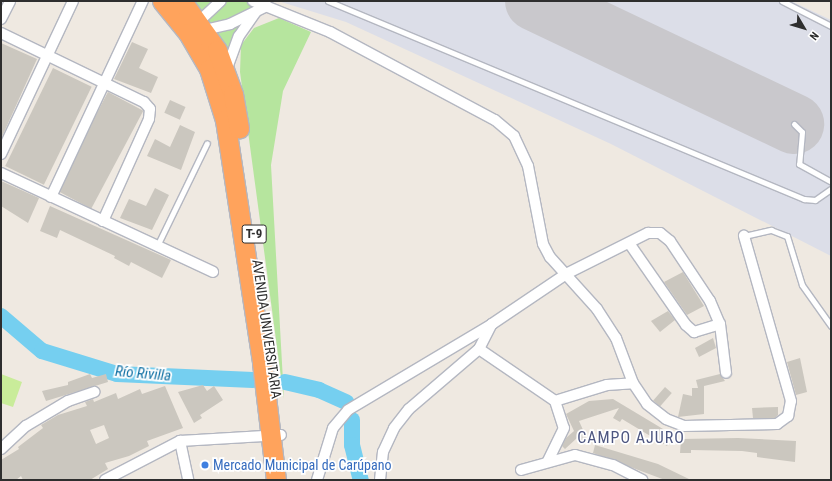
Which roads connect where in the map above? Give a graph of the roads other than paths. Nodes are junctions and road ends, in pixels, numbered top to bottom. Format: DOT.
graph roads {
  1 [pos="10,1"];
  2 [pos="73,1"];
  3 [pos="143,1"];
  4 [pos="162,1"];
  5 [pos="182,1"];
  6 [pos="221,1"];
  7 [pos="328,1"];
  8 [pos="782,1"];
  9 [pos="259,5"];
  10 [pos="1,20"];
  11 [pos="831,26"];
  12 [pos="197,28"];
  13 [pos="1,33"];
  14 [pos="47,56"];
  15 [pos="226,71"];
  16 [pos="104,83"];
  17 [pos="794,124"];
  18 [pos="207,143"];
  19 [pos="1,154"];
  20 [pos="1,173"];
  21 [pos="831,182"];
  22 [pos="831,189"];
  23 [pos="52,197"];
  24 [pos="103,221"];
  25 [pos="744,236"];
  26 [pos="629,243"];
  27 [pos="157,246"];
  28 [pos="213,272"];
  29 [pos="566,274"];
  30 [pos="492,324"];
  31 [pos="720,324"];
  32 [pos="831,326"];
  33 [pos="479,349"];
  34 [pos="726,373"];
  35 [pos="633,383"];
  36 [pos="94,392"];
  37 [pos="555,401"];
  38 [pos="276,435"];
  39 [pos="180,441"];
  40 [pos="1,449"];
  41 [pos="548,461"];
  42 [pos="521,470"];
  43 [pos="105,480"];
  44 [pos="188,480"];
  45 [pos="276,480"];
  46 [pos="288,480"];
  47 [pos="316,480"];
  48 [pos="380,480"];
  49 [pos="642,480"];
  1 -- 10 [label="street"];
  2 -- 14 [label="street"];
  3 -- 16 [label="street"];
  4 -- 12 [label="highway, AVENIDA UNIVERSITARIA / T-9"];
  5 -- 12 [label="highway, AVENIDA UNIVERSITARIA / T-9"];
  6 -- 12 [label="street"];
  7 -- 22 [label="lane"];
  8 -- 11 [label="lane"];
  9 -- 12 [label="street"];
  9 -- 15 [label="street"];
  9 -- 29 [label="street"];
  12 -- 15 [label="highway, AVENIDA UNIVERSITARIA / T-9"];
  12 -- 38 [label="highway, AVENIDA UNIVERSITARIA / T-9"];
  13 -- 14 [label="street"];
  14 -- 16 [label="street"];
  14 -- 19 [label="street"];
  15 -- 38 [label="highway, AVENIDA UNIVERSITARIA / T-9"];
  16 -- 23 [label="street"];
  16 -- 24 [label="street"];
  17 -- 21 [label="lane"];
  18 -- 27 [label="lane"];
  20 -- 23 [label="street"];
  23 -- 24 [label="street"];
  24 -- 27 [label="street"];
  25 -- 32 [label="lane"];
  25 -- 35 [label="street"];
  26 -- 29 [label="street"];
  26 -- 31 [label="street"];
  26 -- 31 [label="street"];
  27 -- 28 [label="street"];
  29 -- 30 [label="street"];
  29 -- 35 [label="street"];
  30 -- 33 [label="street"];
  30 -- 47 [label="street"];
  31 -- 34 [label="street"];
  33 -- 37 [label="street"];
  33 -- 48 [label="street"];
  35 -- 37 [label="street"];
  36 -- 40 [label="street"];
  37 -- 41 [label="street"];
  38 -- 39 [label="street"];
  38 -- 45 [label="highway, T-9"];
  38 -- 46 [label="highway, AVENIDA UNIVERSITARIA / T-9"];
  39 -- 43 [label="street"];
  39 -- 44 [label="street"];
  41 -- 42 [label="street"];
  41 -- 49 [label="street"];
}
